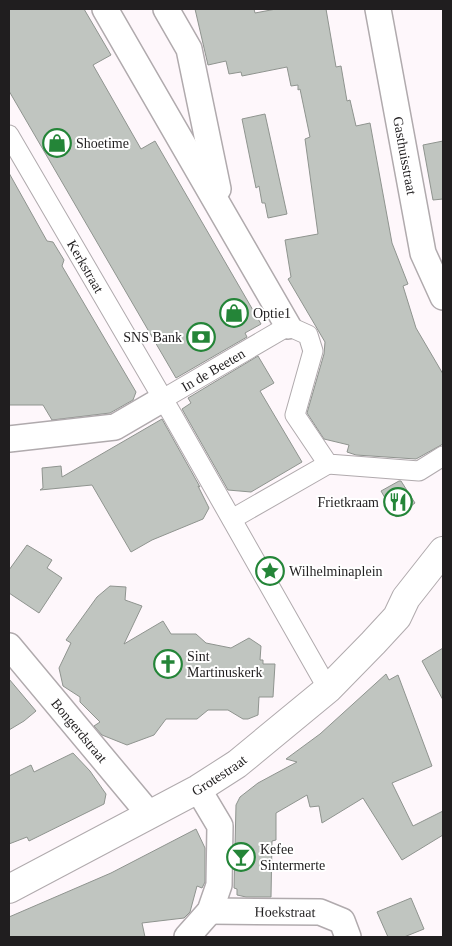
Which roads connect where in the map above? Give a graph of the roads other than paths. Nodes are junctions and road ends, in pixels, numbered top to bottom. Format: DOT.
graph roads {
  1 [pos="105,9"];
  2 [pos="166,9"];
  3 [pos="378,9"];
  4 [pos="9,135"];
  5 [pos="222,211"];
  6 [pos="443,297"];
  7 [pos="288,326"];
  8 [pos="163,399"];
  9 [pos="9,439"];
  10 [pos="441,461"];
  11 [pos="328,464"];
  12 [pos="232,519"];
  13 [pos="443,551"];
  14 [pos="443,579"];
  15 [pos="397,617"];
  16 [pos="9,646"];
  17 [pos="328,689"];
  18 [pos="198,789"];
  19 [pos="150,815"];
  20 [pos="9,889"];
  21 [pos="210,912"];
  22 [pos="187,937"];
  23 [pos="348,937"];
  1 -- 5 [label="street"];
  2 -- 5 [label="street"];
  3 -- 6 [label="street, Gasthuisstraat"];
  4 -- 8 [label="street, Kerkstraat"];
  5 -- 7 [label="street"];
  7 -- 8 [label="street, In de Beeten"];
  7 -- 11 [label="street"];
  8 -- 9 [label="street, In de Beeten"];
  8 -- 12 [label="street"];
  10 -- 11 [label="street"];
  11 -- 12 [label="street"];
  12 -- 17 [label="street"];
  13 -- 15 [label="main road, Grotestraat"];
  14 -- 15 [label="main road, Grotestraat"];
  15 -- 17 [label="main road, Grotestraat"];
  16 -- 19 [label="street, Bongerdstraat"];
  17 -- 18 [label="main road, Grotestraat"];
  18 -- 19 [label="main road, Grotestraat"];
  18 -- 21 [label="street"];
  19 -- 20 [label="main road, Grotestraat"];
  21 -- 22 [label="street"];
  21 -- 23 [label="street, Hoekstraat"];
}
